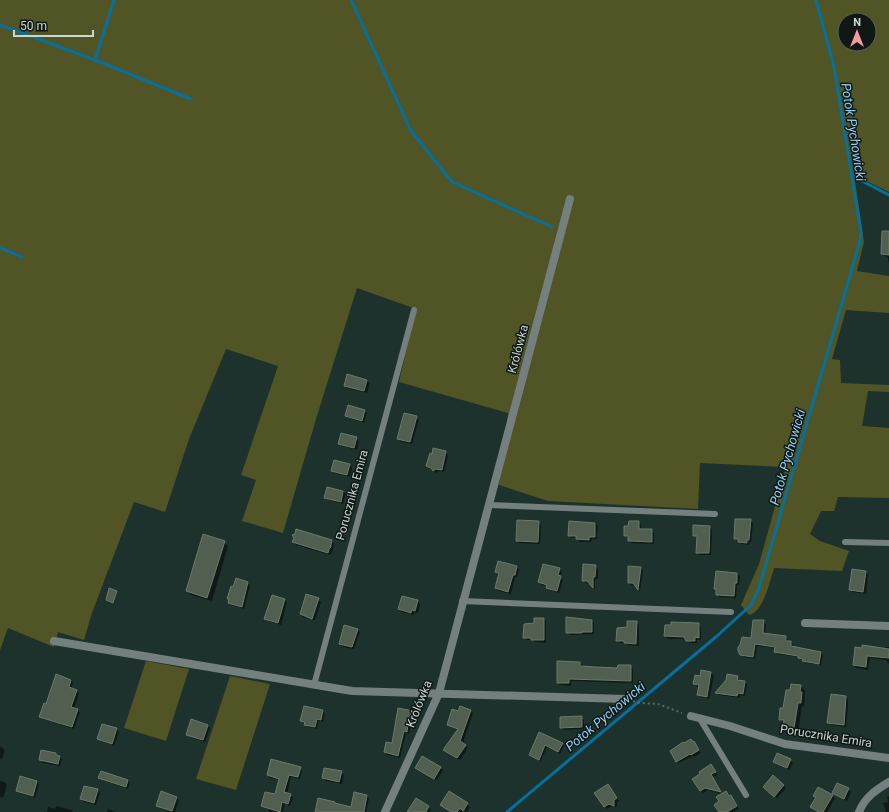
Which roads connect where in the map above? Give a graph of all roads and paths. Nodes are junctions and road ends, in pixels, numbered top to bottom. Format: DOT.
graph roads {
  1 [pos="570,198"];
  2 [pos="414,310"];
  3 [pos="489,505"];
  4 [pos="715,514"];
  5 [pos="845,542"];
  6 [pos="889,543"];
  7 [pos="462,601"];
  8 [pos="731,612"];
  9 [pos="805,623"];
  10 [pos="889,626"];
  11 [pos="54,641"];
  12 [pos="314,685"];
  13 [pos="438,693"];
  14 [pos="624,699"];
  15 [pos="634,701"];
  16 [pos="691,716"];
  17 [pos="700,719"];
  18 [pos="889,758"];
  19 [pos="889,782"];
  20 [pos="746,796"];
  21 [pos="385,812"];
  22 [pos="859,812"];
  1 -- 3 [label="street, Królówka"];
  2 -- 12 [label="lane, Porucznika Emira"];
  3 -- 4 [label="lane"];
  3 -- 7 [label="street, Królówka"];
  5 -- 6 [label="lane"];
  7 -- 8 [label="lane"];
  7 -- 13 [label="street, Królówka"];
  9 -- 10 [label="street"];
  11 -- 12 [label="street"];
  12 -- 13 [label="street"];
  13 -- 14 [label="street"];
  13 -- 21 [label="street, Królówka"];
  15 -- 16 [label="path"];
  16 -- 17 [label="street, Porucznika Emira"];
  17 -- 18 [label="street, Porucznika Emira"];
  17 -- 20 [label="lane"];
  19 -- 22 [label="street"];
}
